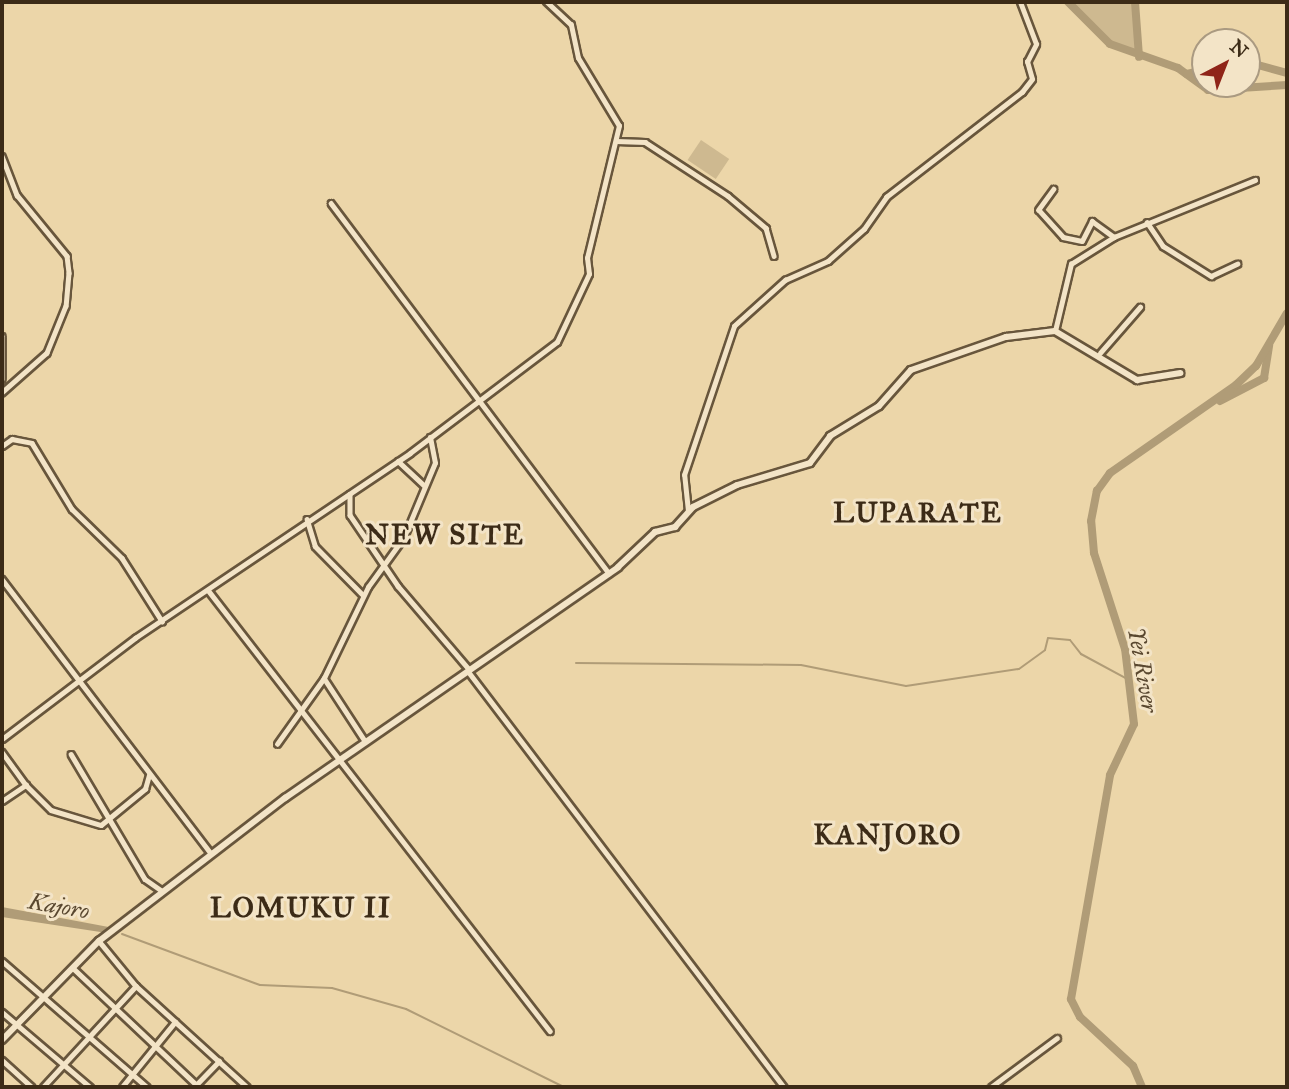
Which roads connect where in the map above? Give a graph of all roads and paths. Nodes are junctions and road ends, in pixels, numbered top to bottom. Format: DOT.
graph roads {
  1 [pos="546,2"];
  2 [pos="1020,2"];
  3 [pos="616,141"];
  4 [pos="2,156"];
  5 [pos="1255,180"];
  6 [pos="1054,189"];
  7 [pos="331,203"];
  8 [pos="1147,222"];
  9 [pos="1114,237"];
  10 [pos="774,256"];
  11 [pos="1237,264"];
  12 [pos="1140,307"];
  13 [pos="1055,331"];
  14 [pos="2,336"];
  15 [pos="1100,353"];
  16 [pos="1180,373"];
  17 [pos="2,379"];
  18 [pos="2,393"];
  19 [pos="480,401"];
  20 [pos="430,437"];
  21 [pos="2,446"];
  22 [pos="398,461"];
  23 [pos="424,485"];
  24 [pos="350,493"];
  25 [pos="688,512"];
  26 [pos="307,519"];
  27 [pos="386,565"];
  28 [pos="609,573"];
  29 [pos="2,579"];
  30 [pos="208,590"];
  31 [pos="363,595"];
  32 [pos="162,621"];
  33 [pos="468,669"];
  34 [pos="324,678"];
  35 [pos="78,681"];
  36 [pos="301,712"];
  37 [pos="2,739"];
  38 [pos="365,741"];
  39 [pos="277,744"];
  40 [pos="2,752"];
  41 [pos="71,754"];
  42 [pos="340,758"];
  43 [pos="149,774"];
  44 [pos="26,785"];
  45 [pos="2,801"];
  46 [pos="112,818"];
  47 [pos="211,853"];
  48 [pos="162,891"];
  49 [pos="99,941"];
  50 [pos="2,961"];
  51 [pos="72,967"];
  52 [pos="136,986"];
  53 [pos="43,995"];
  54 [pos="112,1010"];
  55 [pos="2,1012"];
  56 [pos="175,1023"];
  57 [pos="15,1025"];
  58 [pos="550,1031"];
  59 [pos="86,1035"];
  60 [pos="1057,1038"];
  61 [pos="2,1040"];
  62 [pos="154,1048"];
  63 [pos="2,1060"];
  64 [pos="219,1061"];
  65 [pos="61,1064"];
  66 [pos="132,1075"];
  67 [pos="32,1087"];
  68 [pos="43,1087"];
  69 [pos="90,1087"];
  70 [pos="122,1087"];
  71 [pos="146,1087"];
  72 [pos="197,1087"];
  73 [pos="247,1087"];
  74 [pos="784,1087"];
  75 [pos="991,1087"];
  1 -- 3 [label="street"];
  2 -- 25 [label="street"];
  3 -- 10 [label="street"];
  3 -- 19 [label="street"];
  4 -- 18 [label="street"];
  5 -- 8 [label="street"];
  6 -- 9 [label="street"];
  7 -- 19 [label="street"];
  8 -- 9 [label="street"];
  8 -- 11 [label="street"];
  9 -- 13 [label="street"];
  12 -- 15 [label="street"];
  13 -- 15 [label="street"];
  13 -- 25 [label="street"];
  14 -- 17 [label="street"];
  15 -- 16 [label="street"];
  19 -- 20 [label="street"];
  19 -- 28 [label="street"];
  20 -- 22 [label="street"];
  20 -- 23 [label="street"];
  21 -- 32 [label="street"];
  22 -- 23 [label="street"];
  22 -- 24 [label="street"];
  23 -- 27 [label="street"];
  24 -- 26 [label="street"];
  24 -- 27 [label="street"];
  25 -- 28 [label="street"];
  26 -- 30 [label="street"];
  26 -- 31 [label="street"];
  27 -- 31 [label="street"];
  27 -- 33 [label="street"];
  28 -- 33 [label="street"];
  29 -- 35 [label="street"];
  30 -- 32 [label="street"];
  30 -- 36 [label="street"];
  31 -- 34 [label="street"];
  32 -- 35 [label="street"];
  33 -- 38 [label="street"];
  33 -- 74 [label="street"];
  34 -- 36 [label="street"];
  34 -- 38 [label="street"];
  35 -- 37 [label="street"];
  35 -- 43 [label="street"];
  36 -- 39 [label="street"];
  36 -- 42 [label="street"];
  38 -- 42 [label="street"];
  40 -- 44 [label="street"];
  41 -- 46 [label="street"];
  42 -- 47 [label="street"];
  42 -- 58 [label="street"];
  43 -- 46 [label="street"];
  43 -- 47 [label="street"];
  44 -- 45 [label="street"];
  44 -- 46 [label="street"];
  46 -- 48 [label="street"];
  47 -- 48 [label="street"];
  48 -- 49 [label="street"];
  49 -- 51 [label="street"];
  49 -- 52 [label="street"];
  50 -- 53 [label="street"];
  51 -- 53 [label="street"];
  51 -- 54 [label="street"];
  52 -- 54 [label="street"];
  52 -- 56 [label="street"];
  53 -- 57 [label="street"];
  53 -- 59 [label="street"];
  54 -- 59 [label="street"];
  54 -- 62 [label="street"];
  55 -- 57 [label="street"];
  56 -- 62 [label="street"];
  56 -- 64 [label="street"];
  57 -- 61 [label="street"];
  57 -- 65 [label="street"];
  59 -- 65 [label="street"];
  59 -- 66 [label="street"];
  60 -- 75 [label="street"];
  62 -- 66 [label="street"];
  62 -- 72 [label="street"];
  63 -- 67 [label="street"];
  64 -- 72 [label="street"];
  64 -- 73 [label="street"];
  65 -- 68 [label="street"];
  65 -- 69 [label="street"];
  66 -- 70 [label="street"];
  66 -- 71 [label="street"];
}
